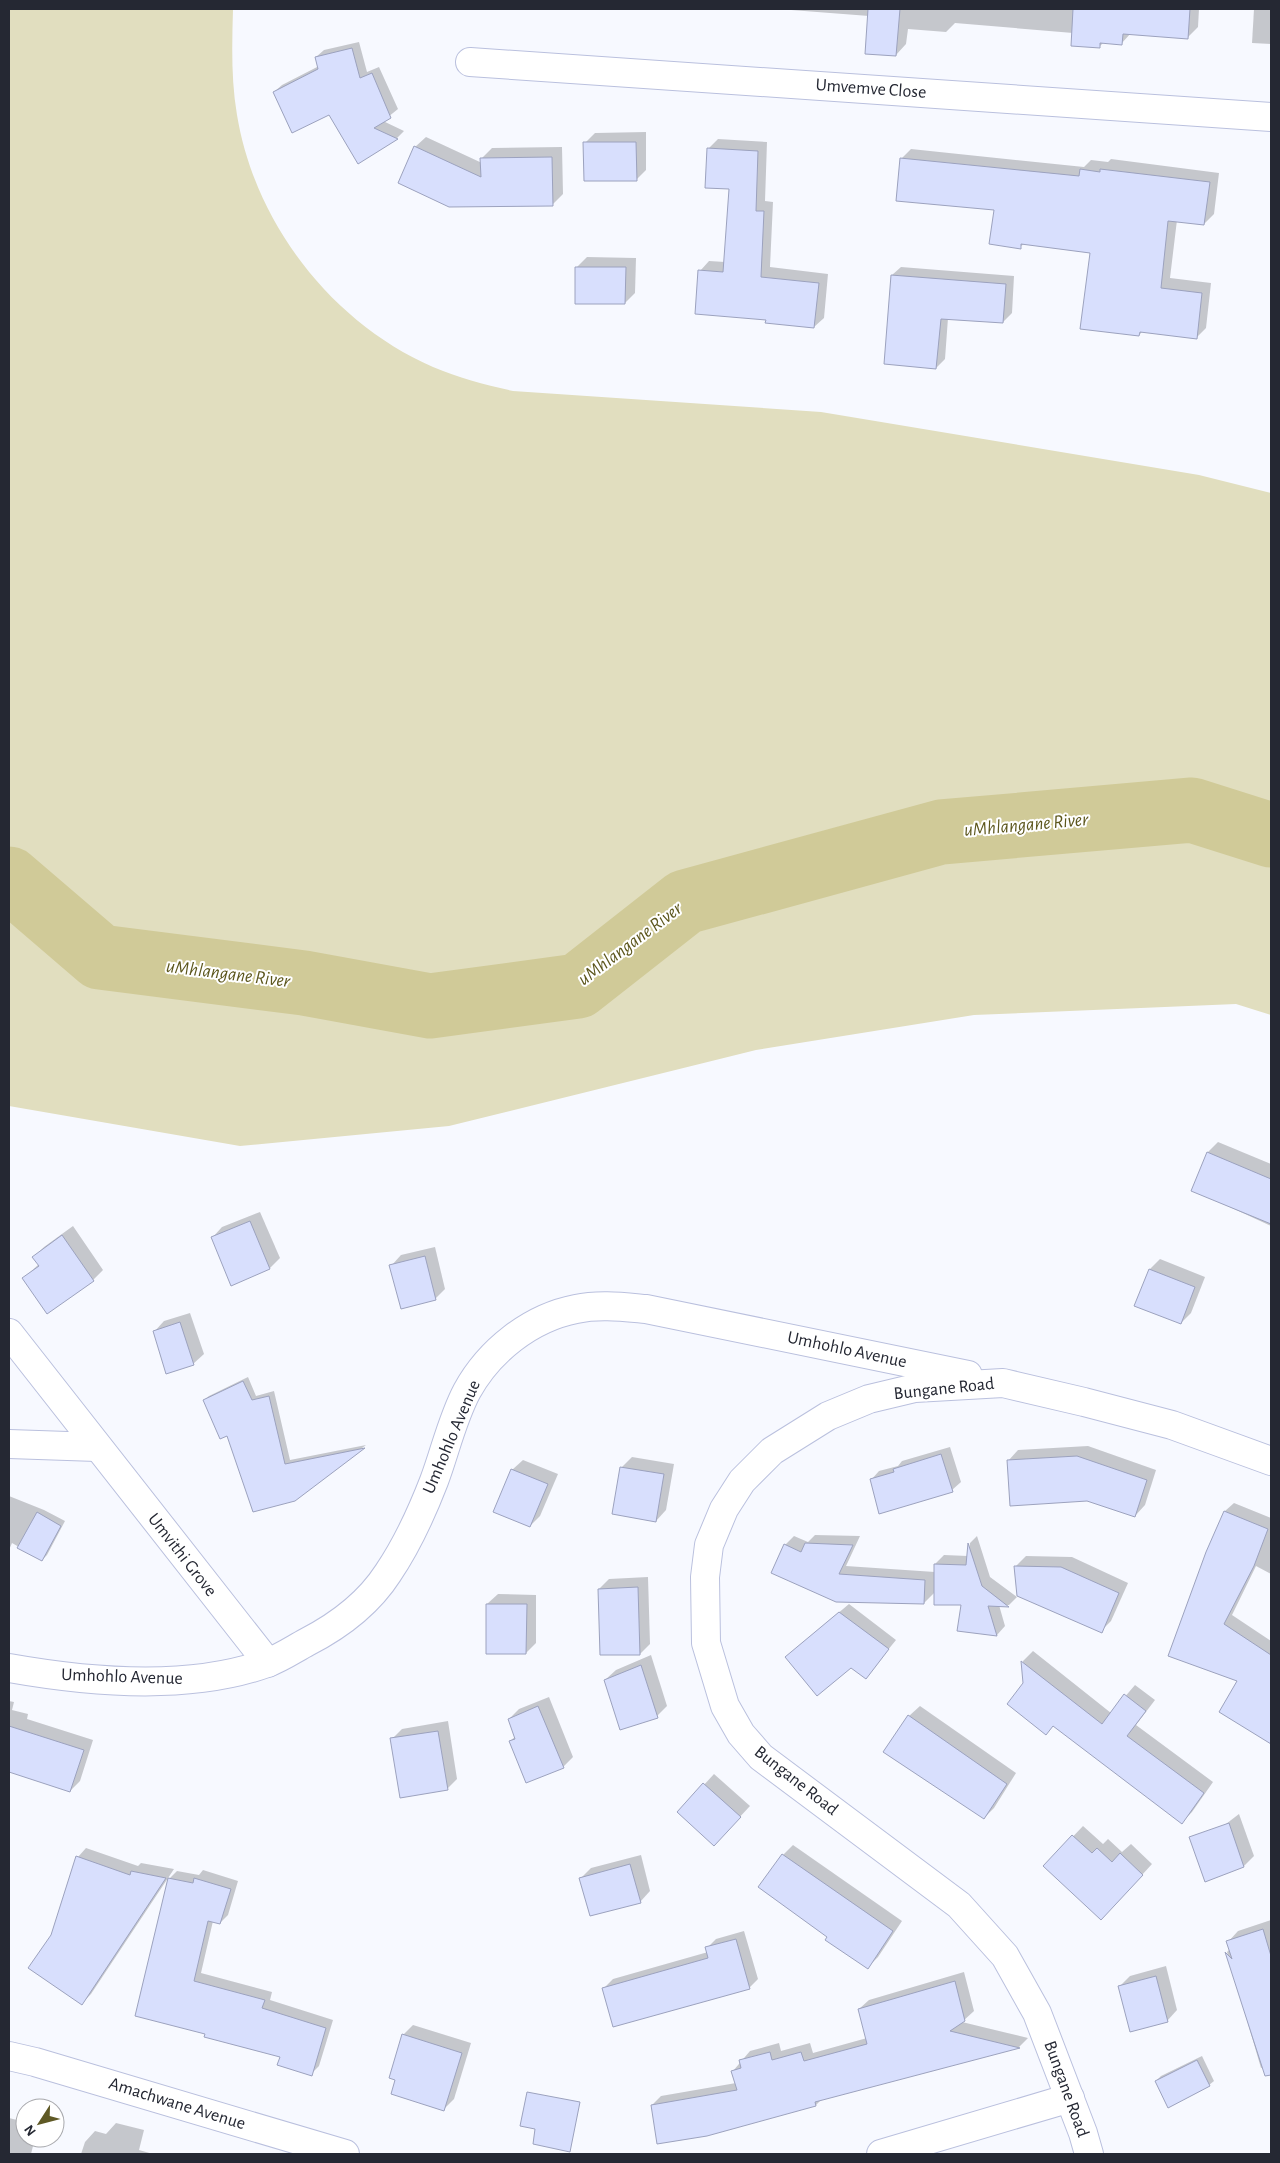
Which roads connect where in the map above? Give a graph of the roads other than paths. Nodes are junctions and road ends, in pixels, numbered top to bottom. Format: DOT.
graph roads {
  1 [pos="470,62"];
  2 [pos="1271,116"];
  3 [pos="9,1333"];
  4 [pos="1003,1383"];
  5 [pos="9,1444"];
  6 [pos="97,1447"];
  7 [pos="1271,1461"];
  8 [pos="268,1663"];
  9 [pos="9,1668"];
  10 [pos="9,2056"];
  11 [pos="1070,2098"];
  12 [pos="345,2154"];
  13 [pos="881,2154"];
  14 [pos="1088,2154"];
  1 -- 2 [label="street, Umvemve Close"];
  3 -- 6 [label="street, Umvithi Grove"];
  4 -- 7 [label="street, Bungane Road"];
  4 -- 8 [label="street, Umhohlo Avenue"];
  4 -- 11 [label="street, Bungane Road"];
  5 -- 6 [label="street"];
  6 -- 8 [label="street, Umvithi Grove"];
  8 -- 9 [label="street, Umhohlo Avenue"];
  10 -- 12 [label="street, Amachwane Avenue"];
  11 -- 13 [label="street"];
  11 -- 14 [label="street, Bungane Road"];
}
